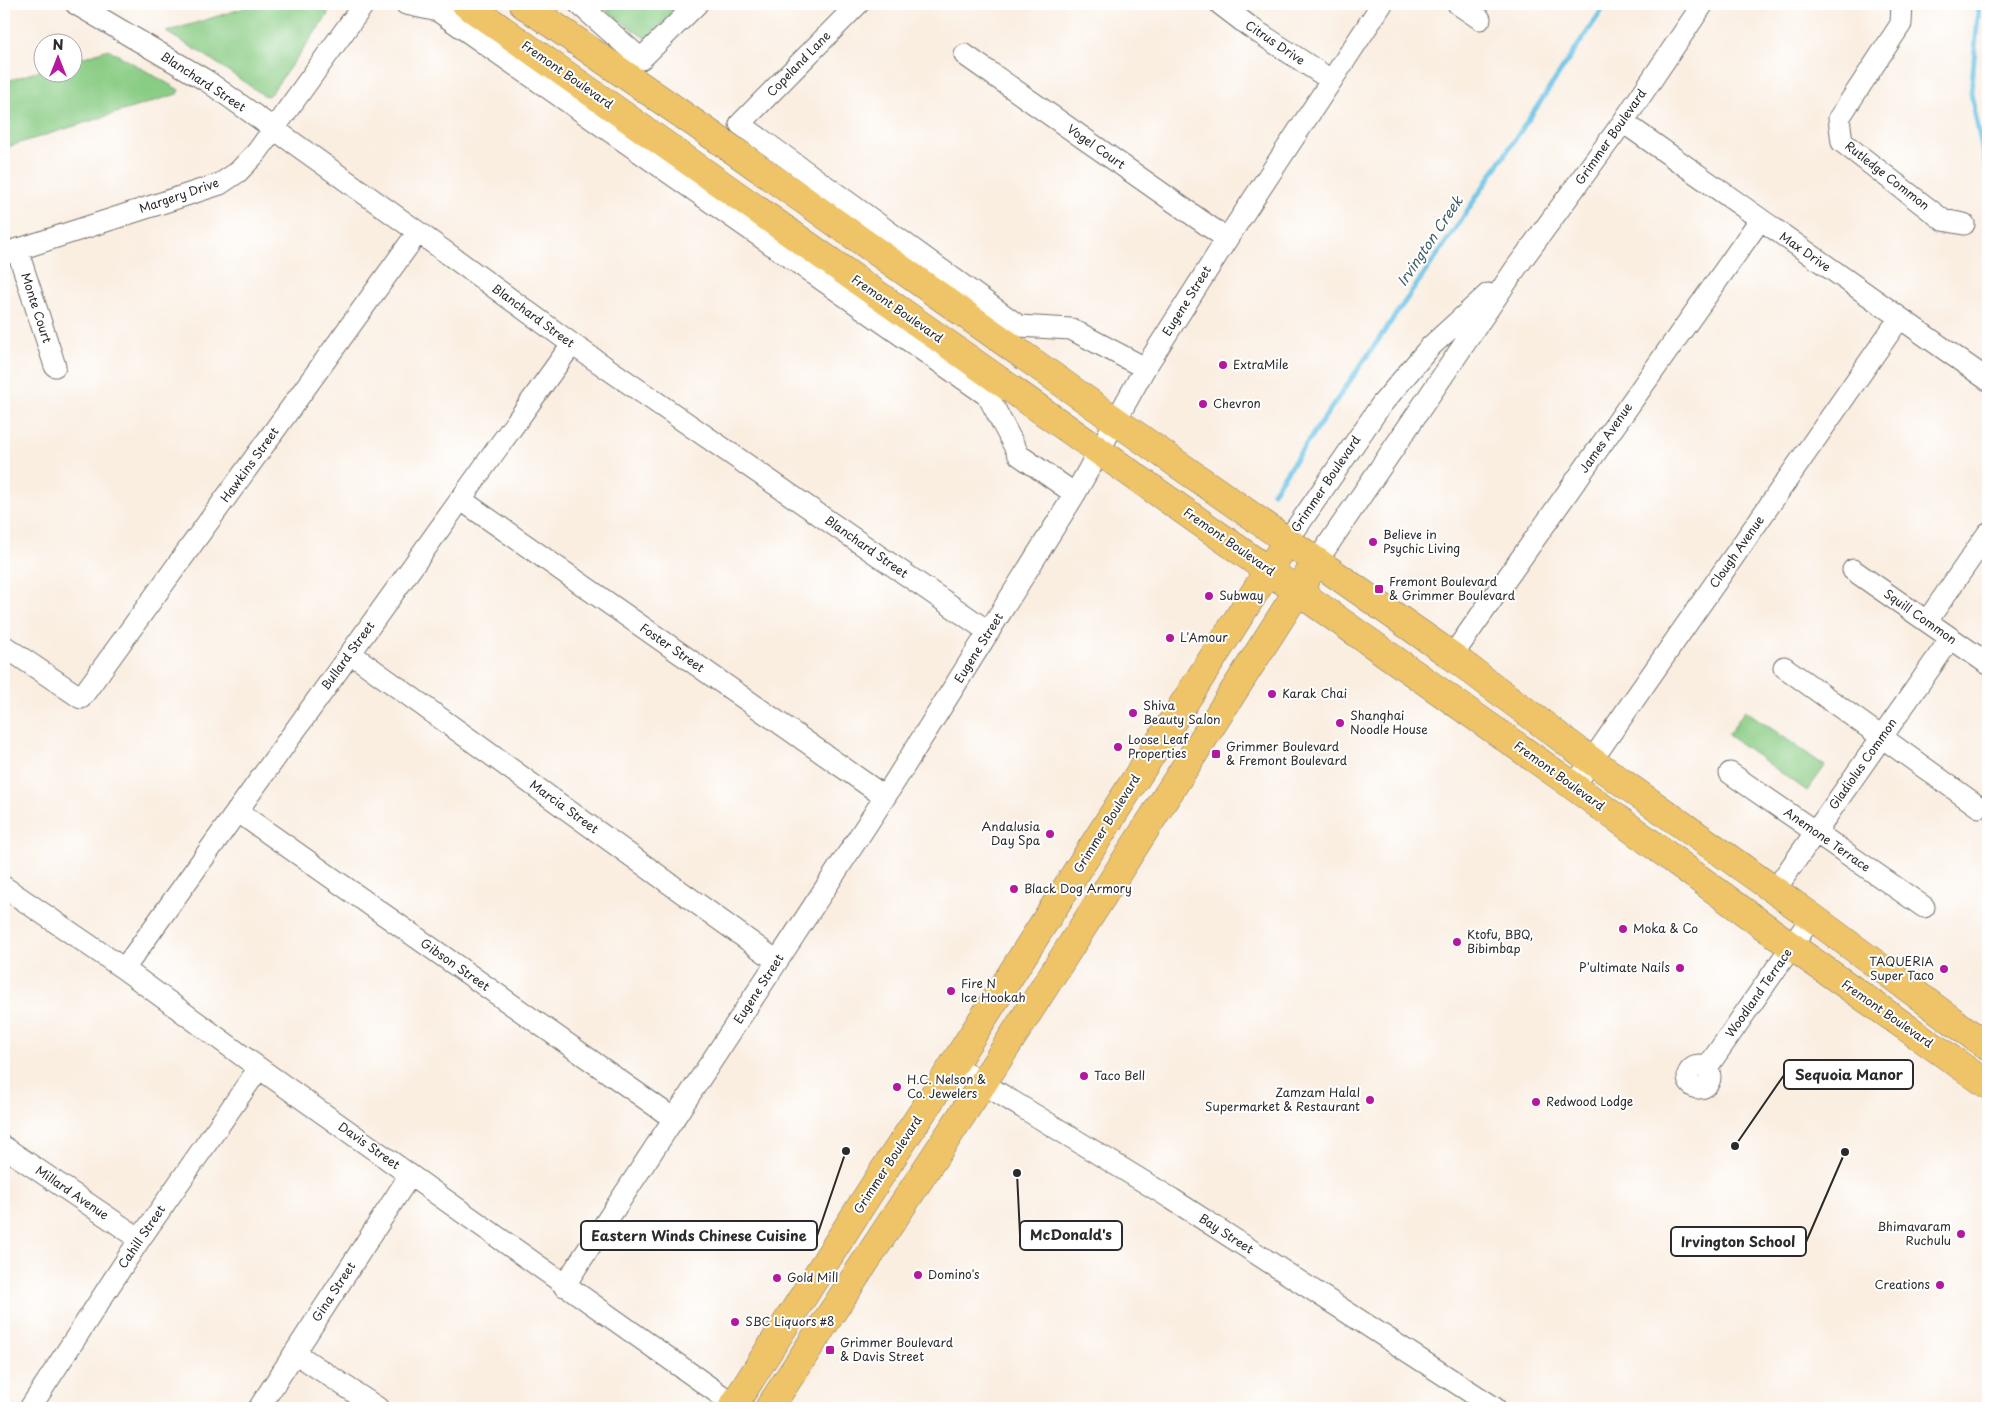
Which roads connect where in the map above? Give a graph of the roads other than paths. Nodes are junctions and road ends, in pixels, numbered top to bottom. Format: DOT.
graph roads {
  1 [pos="76,4"];
  2 [pos="364,4"];
  3 [pos="406,4"];
  4 [pos="466,4"];
  5 [pos="523,4"];
  6 [pos="579,4"];
  7 [pos="697,4"];
  8 [pos="858,4"];
  9 [pos="1220,4"];
  10 [pos="1382,4"];
  11 [pos="1458,4"];
  12 [pos="1702,4"];
  13 [pos="1902,4"];
  14 [pos="1480,19"];
  15 [pos="965,55"];
  16 [pos="1332,80"];
  17 [pos="1623,122"];
  18 [pos="273,129"];
  19 [pos="1760,220"];
  20 [pos="1964,224"];
  21 [pos="418,232"];
  22 [pos="1227,239"];
  23 [pos="10,252"];
  24 [pos="1516,268"];
  25 [pos="1899,318"];
  26 [pos="572,344"];
  27 [pos="55,366"];
  28 [pos="1145,368"];
  29 [pos="1988,380"];
  30 [pos="1116,422"];
  31 [pos="1098,451"];
  32 [pos="1075,494"];
  33 [pos="460,499"];
  34 [pos="1988,532"];
  35 [pos="1288,540"];
  36 [pos="1317,561"];
  37 [pos="1269,570"];
  38 [pos="1852,570"];
  39 [pos="1297,590"];
  40 [pos="1927,621"];
  41 [pos="989,632"];
  42 [pos="1951,638"];
  43 [pos="4,646"];
  44 [pos="350,653"];
  45 [pos="1452,656"];
  46 [pos="1988,664"];
  47 [pos="1784,667"];
  48 [pos="1882,737"];
  49 [pos="1592,761"];
  50 [pos="1730,773"];
  51 [pos="1574,786"];
  52 [pos="884,798"];
  53 [pos="1979,807"];
  54 [pos="237,811"];
  55 [pos="1816,832"];
  56 [pos="4,887"];
  57 [pos="1775,890"];
  58 [pos="1924,907"];
  59 [pos="1812,917"];
  60 [pos="1791,946"];
  61 [pos="777,961"];
  62 [pos="124,969"];
  63 [pos="1988,1047"];
  64 [pos="953,1065"];
  65 [pos="259,1068"];
  66 [pos="1706,1069"];
  67 [pos="1985,1076"];
  68 [pos="983,1083"];
  69 [pos="674,1119"];
  70 [pos="4,1147"];
  71 [pos="410,1176"];
  72 [pos="140,1239"];
  73 [pos="564,1286"];
  74 [pos="295,1353"];
  75 [pos="735,1407"];
  76 [pos="30,1408"];
  77 [pos="259,1408"];
  78 [pos="378,1408"];
  79 [pos="769,1408"];
  80 [pos="1495,1408"];
  1 -- 18 [label="street, Blanchard Street"];
  2 -- 18 [label="street, Margery Drive"];
  3 -- 32 [label="street, Fremont Boulevard"];
  4 -- 31 [label="main road, Fremont Boulevard"];
  5 -- 30 [label="main road"];
  6 -- 7 [label="street"];
  8 -- 28 [label="street, Copeland Lane"];
  9 -- 16 [label="street, Citrus Drive"];
  10 -- 16 [label="street, Eugene Street"];
  11 -- 14 [label="street"];
  12 -- 17 [label="street, Grimmer Boulevard"];
  13 -- 20 [label="street, Rutledge Common"];
  15 -- 22 [label="street, Vogel Court"];
  16 -- 22 [label="street, Eugene Street"];
  17 -- 19 [label="street, Max Drive"];
  17 -- 24 [label="street, Grimmer Boulevard"];
  18 -- 21 [label="street, Blanchard Street"];
  18 -- 23 [label="street, Margery Drive"];
  19 -- 25 [label="street, Max Drive"];
  19 -- 45 [label="street, James Avenue"];
  21 -- 26 [label="street, Blanchard Street"];
  21 -- 43 [label="street, Hawkins Street"];
  22 -- 28 [label="street, Eugene Street"];
  23 -- 27 [label="street, Monte Court"];
  24 -- 35 [label="street, Grimmer Boulevard"];
  24 -- 36 [label="street, Grimmer Boulevard"];
  25 -- 29 [label="street, Max Drive"];
  25 -- 49 [label="street, Clough Avenue"];
  26 -- 33 [label="street, Bullard Street"];
  26 -- 41 [label="street, Blanchard Street"];
  28 -- 30 [label="street, Eugene Street"];
  30 -- 31 [label="street, Eugene Street"];
  30 -- 35 [label="main road"];
  31 -- 32 [label="street, Eugene Street"];
  31 -- 37 [label="main road, Fremont Boulevard"];
  32 -- 41 [label="street, Eugene Street"];
  33 -- 44 [label="street, Bullard Street"];
  33 -- 52 [label="street, Foster Street"];
  34 -- 40 [label="street"];
  35 -- 36 [label="main road"];
  35 -- 37 [label="main road, Grimmer Boulevard"];
  36 -- 39 [label="main road, Grimmer Boulevard"];
  36 -- 45 [label="main road"];
  37 -- 39 [label="main road, Fremont Boulevard"];
  37 -- 64 [label="main road, Grimmer Boulevard"];
  38 -- 40 [label="street, Squill Common"];
  39 -- 51 [label="main road, Fremont Boulevard"];
  39 -- 68 [label="main road, Grimmer Boulevard"];
  40 -- 42 [label="street, Squill Common"];
  41 -- 52 [label="street, Eugene Street"];
  42 -- 46 [label="street, Squill Common"];
  42 -- 48 [label="street, Gladiolus Common"];
  44 -- 54 [label="street, Bullard Street"];
  44 -- 61 [label="street, Marcia Street"];
  45 -- 49 [label="main road"];
  47 -- 48 [label="street"];
  48 -- 53 [label="street"];
  48 -- 55 [label="street, Gladiolus Common"];
  49 -- 51 [label="street, Clough Avenue"];
  49 -- 57 [label="main road"];
  50 -- 55 [label="street, Anemone Terrace"];
  51 -- 60 [label="main road, Fremont Boulevard"];
  52 -- 61 [label="street, Eugene Street"];
  54 -- 62 [label="street, Bullard Street"];
  54 -- 69 [label="street, Gibson Street"];
  55 -- 57 [label="street, Gladiolus Common"];
  55 -- 58 [label="street, Anemone Terrace"];
  56 -- 62 [label="street, Davis Street"];
  57 -- 59 [label="main road"];
  59 -- 60 [label="street, Woodland Terrace"];
  59 -- 63 [label="main road"];
  60 -- 66 [label="street, Woodland Terrace"];
  60 -- 67 [label="main road, Fremont Boulevard"];
  61 -- 69 [label="street, Eugene Street"];
  62 -- 65 [label="street, Davis Street"];
  64 -- 68 [label="street, Bay Street"];
  64 -- 75 [label="main road, Grimmer Boulevard"];
  65 -- 71 [label="street, Davis Street"];
  65 -- 72 [label="street, Cahill Street"];
  68 -- 79 [label="main road, Grimmer Boulevard"];
  68 -- 80 [label="street, Bay Street"];
  69 -- 73 [label="street, Eugene Street"];
  70 -- 72 [label="street, Millard Avenue"];
  71 -- 73 [label="street, Davis Street"];
  71 -- 74 [label="street, Gina Street"];
  72 -- 76 [label="street, Cahill Street"];
  73 -- 75 [label="street, Davis Street"];
  74 -- 77 [label="street, Gina Street"];
  74 -- 78 [label="street"];
}
